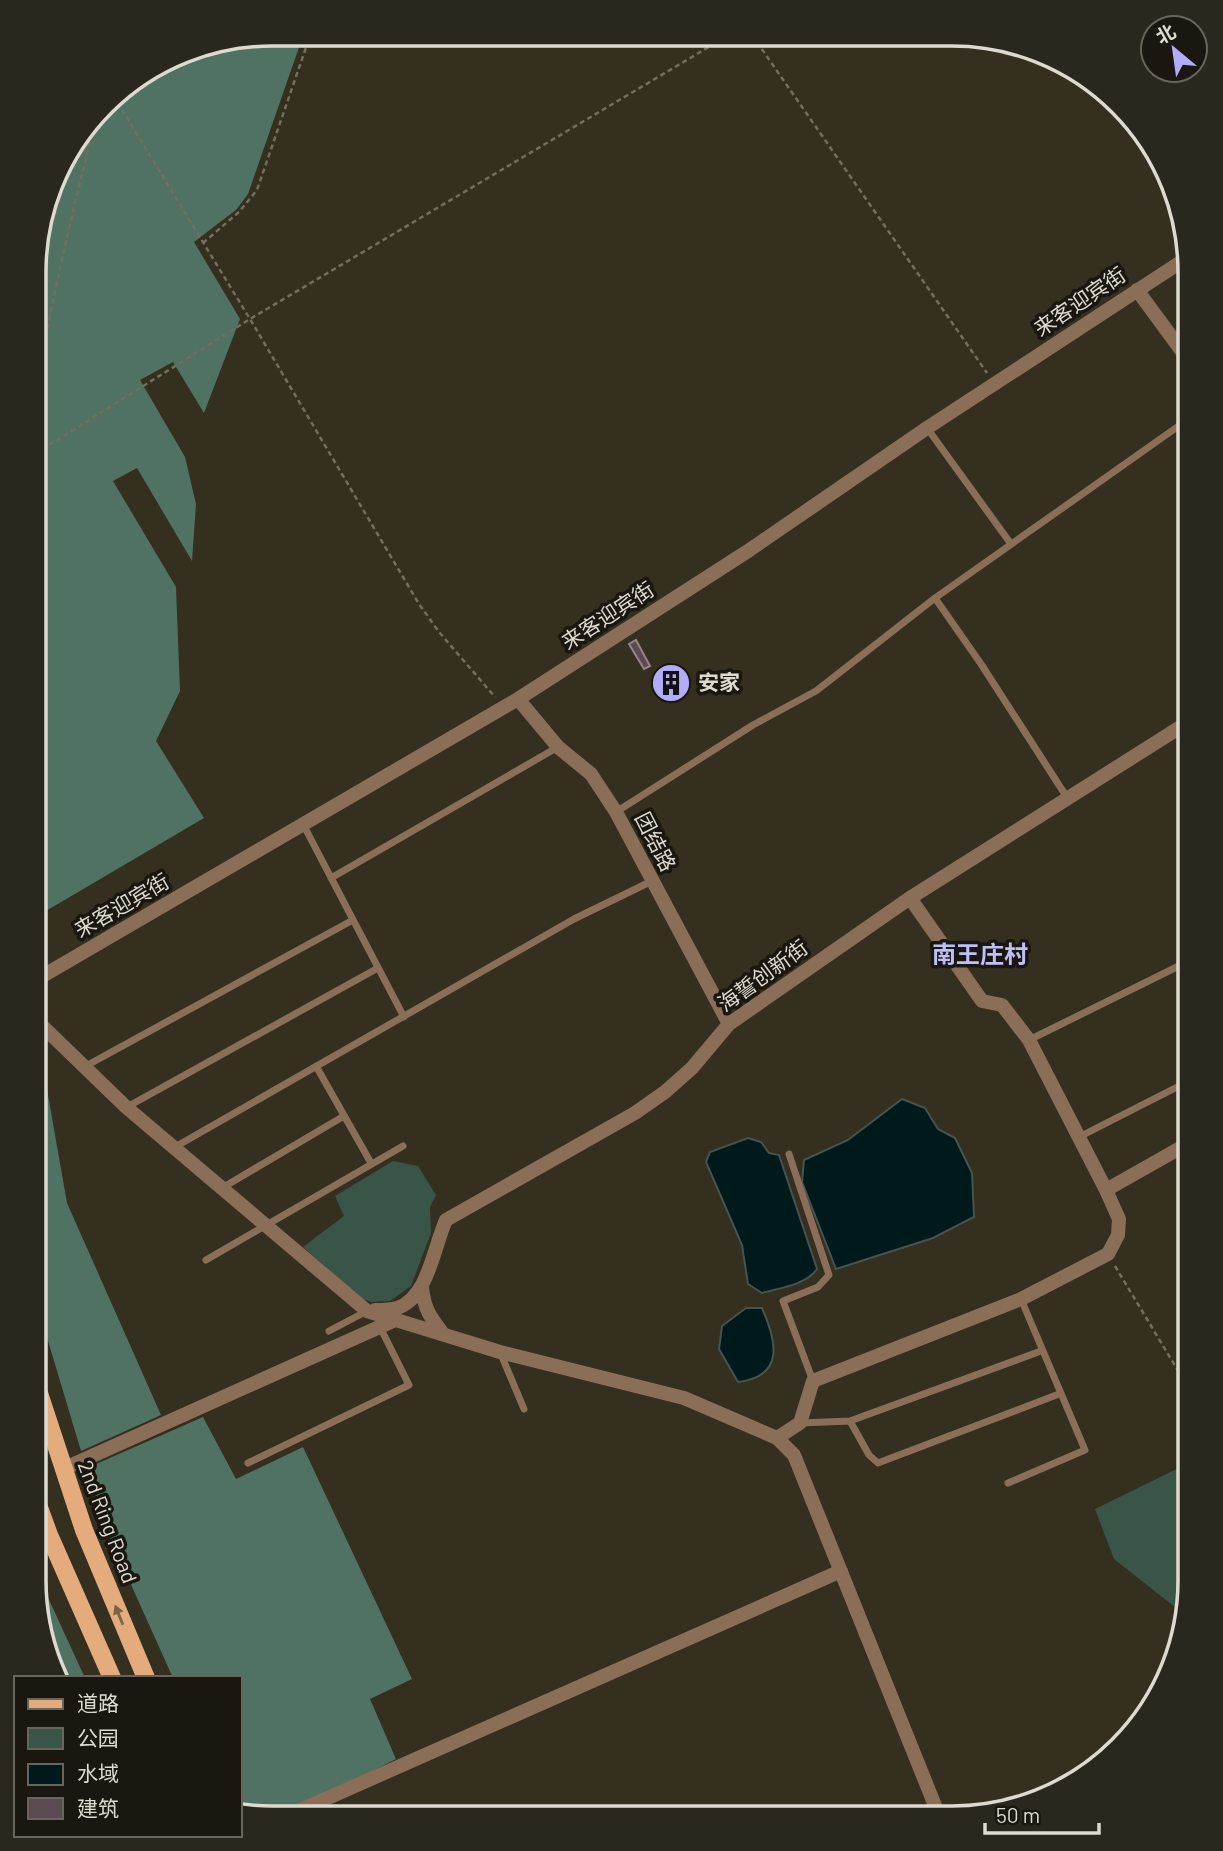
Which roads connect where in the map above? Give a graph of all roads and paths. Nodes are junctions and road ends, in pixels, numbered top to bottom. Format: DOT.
graph roads {
  1 [pos="306,46"];
  2 [pos="710,46"];
  3 [pos="760,46"];
  4 [pos="119,106"];
  5 [pos="91,137"];
  6 [pos="203,243"];
  7 [pos="1177,264"];
  8 [pos="1137,290"];
  9 [pos="250,319"];
  10 [pos="46,335"];
  11 [pos="1178,346"];
  12 [pos="995,384"];
  13 [pos="1178,427"];
  14 [pos="927,428"];
  15 [pos="46,447"];
  16 [pos="1011,544"];
  17 [pos="934,598"];
  18 [pos="518,699"];
  19 [pos="505,707"];
  20 [pos="1178,729"];
  21 [pos="558,747"];
  22 [pos="1068,799"];
  23 [pos="616,812"];
  24 [pos="304,826"];
  25 [pos="331,878"];
  26 [pos="652,881"];
  27 [pos="910,898"];
  28 [pos="353,920"];
  29 [pos="1177,967"];
  30 [pos="378,968"];
  31 [pos="46,974"];
  32 [pos="404,1017"];
  33 [pos="729,1024"];
  34 [pos="46,1030"];
  35 [pos="1029,1040"];
  36 [pos="316,1066"];
  37 [pos="83,1067"];
  38 [pos="1177,1087"];
  39 [pos="127,1107"];
  40 [pos="344,1116"];
  41 [pos="1079,1137"];
  42 [pos="403,1146"];
  43 [pos="175,1147"];
  44 [pos="1177,1150"];
  45 [pos="789,1154"];
  46 [pos="371,1164"];
  47 [pos="222,1188"];
  48 [pos="1106,1190"];
  49 [pos="265,1226"];
  50 [pos="1108,1254"];
  51 [pos="206,1260"];
  52 [pos="422,1287"];
  53 [pos="1021,1300"];
  54 [pos="366,1311"];
  55 [pos="395,1320"];
  56 [pos="380,1327"];
  57 [pos="329,1331"];
  58 [pos="445,1336"];
  59 [pos="1041,1351"];
  60 [pos="500,1352"];
  61 [pos="1177,1369"];
  62 [pos="813,1381"];
  63 [pos="1059,1394"];
  64 [pos="524,1409"];
  65 [pos="46,1416"];
  66 [pos="850,1421"];
  67 [pos="800,1423"];
  68 [pos="777,1438"];
  69 [pos="248,1463"];
  70 [pos="63,1469"];
  71 [pos="1008,1483"];
  72 [pos="46,1527"];
  73 [pos="841,1571"];
  74 [pos="111,1676"];
  75 [pos="145,1676"];
  76 [pos="310,1806"];
  77 [pos="935,1806"];
  1 -- 6 [label="path"];
  2 -- 9 [label="path"];
  3 -- 12 [label="path"];
  4 -- 6 [label="path"];
  5 -- 10 [label="path"];
  6 -- 9 [label="path"];
  7 -- 8 [label="street, 来客迎宾街"];
  8 -- 11 [label="street"];
  8 -- 12 [label="street, 来客迎宾街"];
  9 -- 15 [label="path"];
  9 -- 19 [label="path"];
  12 -- 14 [label="street, 来客迎宾街"];
  13 -- 16 [label="lane"];
  14 -- 16 [label="lane"];
  14 -- 18 [label="street, 来客迎宾街"];
  16 -- 17 [label="lane"];
  17 -- 22 [label="lane"];
  17 -- 23 [label="lane"];
  18 -- 19 [label="street, 来客迎宾街"];
  18 -- 21 [label="street, 团结路"];
  19 -- 24 [label="street, 来客迎宾街"];
  20 -- 22 [label="street, 海誓创新街"];
  21 -- 23 [label="street, 团结路"];
  21 -- 25 [label="lane"];
  22 -- 27 [label="street, 海誓创新街"];
  23 -- 26 [label="street, 团结路"];
  24 -- 25 [label="lane"];
  24 -- 31 [label="street, 来客迎宾街"];
  25 -- 28 [label="lane"];
  26 -- 32 [label="lane"];
  26 -- 33 [label="street, 团结路"];
  27 -- 33 [label="street, 海誓创新街"];
  27 -- 35 [label="street"];
  28 -- 30 [label="lane"];
  28 -- 37 [label="lane"];
  29 -- 35 [label="lane"];
  30 -- 32 [label="lane"];
  30 -- 39 [label="lane"];
  32 -- 36 [label="lane"];
  33 -- 52 [label="street, 海誓创新街"];
  34 -- 37 [label="street"];
  35 -- 41 [label="street"];
  36 -- 40 [label="lane"];
  36 -- 43 [label="lane"];
  37 -- 39 [label="street"];
  38 -- 41 [label="lane"];
  39 -- 43 [label="street"];
  40 -- 46 [label="lane"];
  40 -- 47 [label="lane"];
  41 -- 48 [label="street"];
  42 -- 46 [label="lane"];
  43 -- 47 [label="street"];
  44 -- 48 [label="street"];
  45 -- 62 [label="lane"];
  46 -- 49 [label="lane"];
  47 -- 49 [label="street"];
  48 -- 50 [label="street"];
  49 -- 51 [label="lane"];
  49 -- 54 [label="street"];
  50 -- 53 [label="street"];
  50 -- 61 [label="path"];
  52 -- 54 [label="street"];
  52 -- 58 [label="street"];
  53 -- 59 [label="lane"];
  53 -- 62 [label="street"];
  54 -- 55 [label="street"];
  54 -- 57 [label="lane"];
  55 -- 56 [label="street"];
  55 -- 58 [label="street"];
  56 -- 69 [label="lane"];
  56 -- 70 [label="street"];
  58 -- 60 [label="street"];
  59 -- 63 [label="lane"];
  59 -- 66 [label="lane"];
  60 -- 64 [label="lane"];
  60 -- 68 [label="street"];
  62 -- 67 [label="street"];
  63 -- 66 [label="lane"];
  63 -- 71 [label="lane"];
  65 -- 70 [label="main road, 2nd Ring Road"];
  66 -- 67 [label="lane"];
  67 -- 68 [label="street"];
  68 -- 73 [label="street"];
  75 -- 70 [label="main road, 2nd Ring Road, one-way"];
  72 -- 74 [label="main road"];
  73 -- 76 [label="street"];
  73 -- 77 [label="street"];
}
